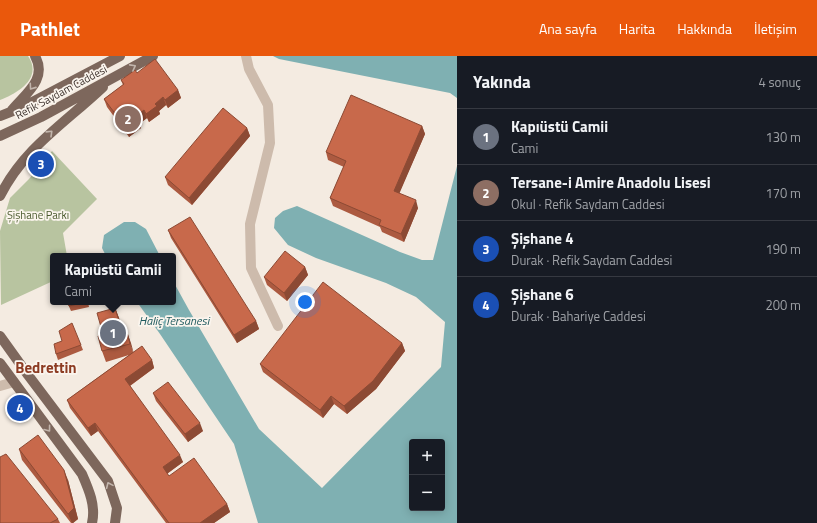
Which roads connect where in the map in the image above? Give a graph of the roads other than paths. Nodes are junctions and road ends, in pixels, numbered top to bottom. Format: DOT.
graph roads {
  1 [pos="35,56"];
  2 [pos="120,56"];
  3 [pos="153,56"];
  4 [pos="246,56"];
  5 [pos="113,78"];
  6 [pos="10,112"];
  7 [pos="0,116"];
  8 [pos="0,136"];
  9 [pos="0,196"];
  10 [pos="278,326"];
  11 [pos="0,336"];
  12 [pos="0,363"];
  13 [pos="14,382"];
  14 [pos="0,386"];
  15 [pos="93,518"];
  16 [pos="86,523"];
  17 [pos="116,523"];
  1 -- 6 [label="main road, one-way"];
  2 -- 6 [label="main road, Refik Saydam Caddesi"];
  5 -- 3 [label="main road, Refik Saydam Caddesi, one-way"];
  4 -- 10 [label="street"];
  5 -- 8 [label="main road, Refik Saydam Caddesi"];
  9 -- 5 [label="main road, one-way"];
  6 -- 7 [label="main road, Refik Saydam Caddesi"];
  17 -- 11 [label="main road, one-way"];
  12 -- 13 [label="main road"];
  13 -- 14 [label="street"];
  13 -- 15 [label="main road, one-way"];
  15 -- 16 [label="main road"];
}
